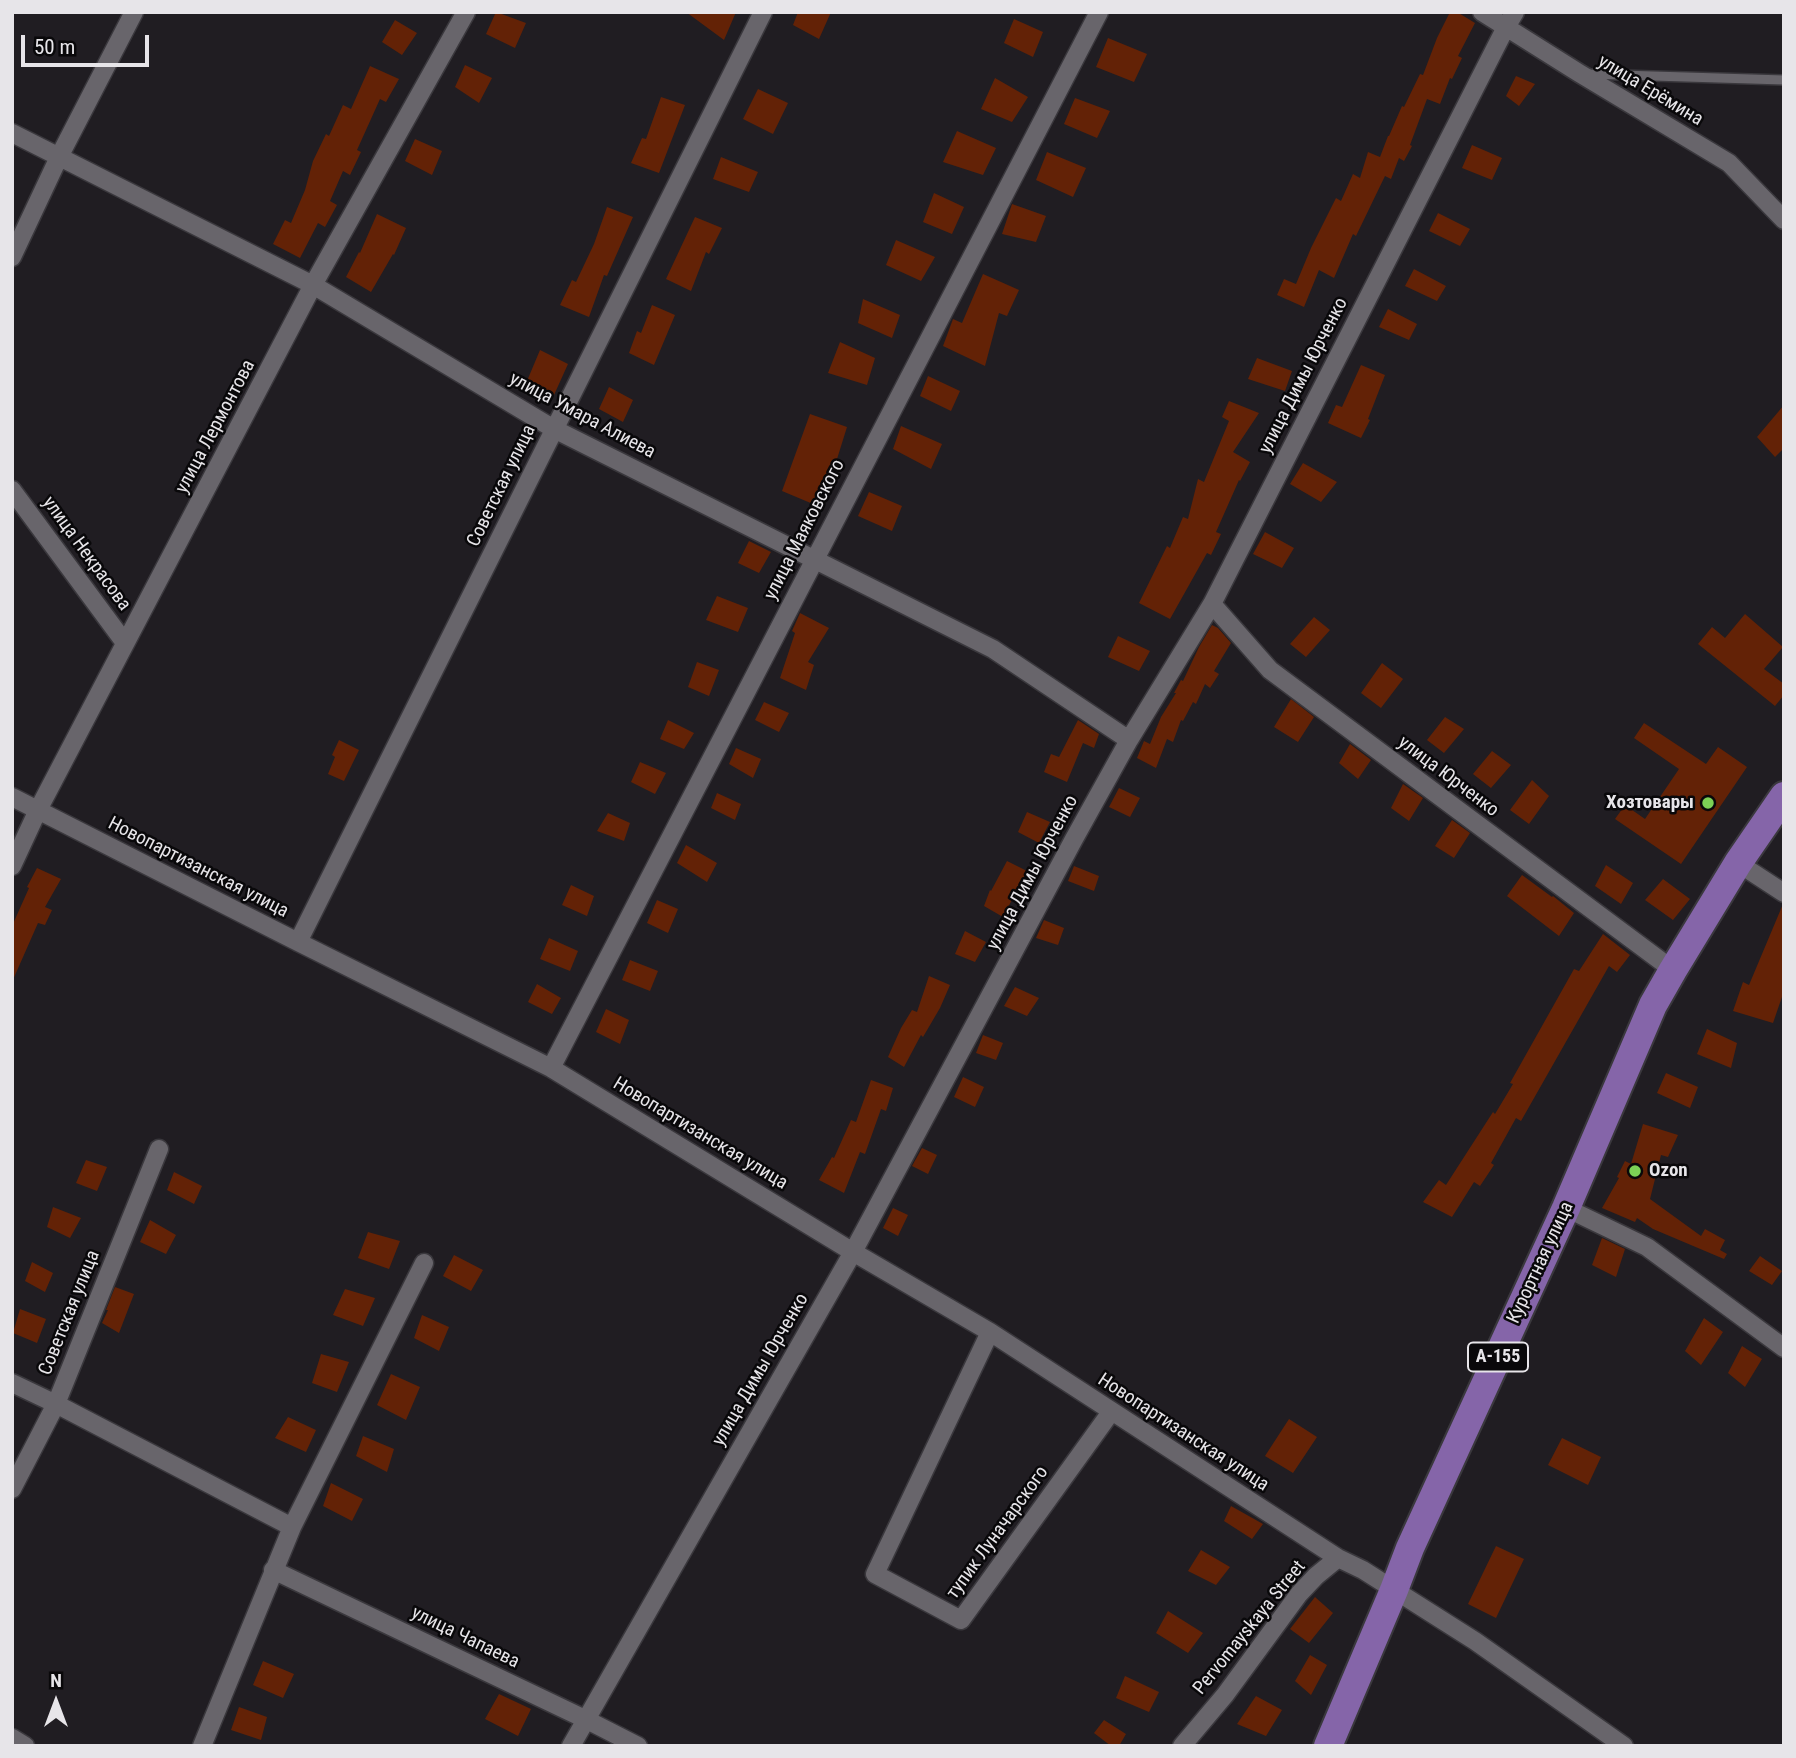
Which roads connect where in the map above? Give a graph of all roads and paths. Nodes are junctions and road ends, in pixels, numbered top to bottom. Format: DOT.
graph roads {
  1 [pos="134,12"];
  2 [pos="466,12"];
  3 [pos="763,12"];
  4 [pos="1099,12"];
  5 [pos="1482,12"];
  6 [pos="1510,20"];
  7 [pos="1579,74"];
  8 [pos="1784,80"];
  9 [pos="12,133"];
  10 [pos="60,157"];
  11 [pos="1784,220"];
  12 [pos="12,257"];
  13 [pos="313,285"];
  14 [pos="554,429"];
  15 [pos="12,490"];
  16 [pos="814,559"];
  17 [pos="1212,604"];
  18 [pos="125,643"];
  19 [pos="1129,740"];
  20 [pos="1784,796"];
  21 [pos="12,797"];
  22 [pos="38,810"];
  23 [pos="1738,863"];
  24 [pos="12,866"];
  25 [pos="1784,893"];
  26 [pos="298,942"];
  27 [pos="1673,970"];
  28 [pos="551,1068"];
  29 [pos="159,1149"];
  30 [pos="1566,1208"];
  31 [pos="853,1252"];
  32 [pos="424,1263"];
  33 [pos="990,1332"];
  34 [pos="1784,1348"];
  35 [pos="12,1383"];
  36 [pos="56,1404"];
  37 [pos="1111,1412"];
  38 [pos="12,1489"];
  39 [pos="292,1527"];
  40 [pos="1338,1558"];
  41 [pos="273,1570"];
  42 [pos="1394,1590"];
  43 [pos="587,1720"];
  44 [pos="12,1738"];
  45 [pos="25,1746"];
  46 [pos="202,1746"];
  47 [pos="572,1746"];
  48 [pos="638,1746"];
  49 [pos="1182,1746"];
  50 [pos="1328,1746"];
  51 [pos="1624,1746"];
  1 -- 10 [label="street"];
  2 -- 13 [label="street, улица Лермонтова"];
  3 -- 14 [label="street, Советская улица"];
  4 -- 16 [label="street, улица Маяковского"];
  5 -- 6 [label="street, улица Ерёмина"];
  6 -- 7 [label="street, улица Ерёмина"];
  6 -- 17 [label="street, улица Димы Юрченко"];
  7 -- 8 [label="lane"];
  7 -- 11 [label="street, улица Ерёмина"];
  9 -- 10 [label="street, улица Умара Алиева"];
  10 -- 12 [label="street"];
  10 -- 13 [label="street, улица Умара Алиева"];
  13 -- 14 [label="street, улица Умара Алиева"];
  13 -- 18 [label="street, улица Лермонтова"];
  14 -- 16 [label="street, улица Умара Алиева"];
  14 -- 26 [label="street, Советская улица"];
  15 -- 18 [label="street, улица Некрасова"];
  16 -- 19 [label="street, улица Умара Алиева"];
  16 -- 28 [label="street, улица Маяковского"];
  17 -- 19 [label="street, улица Димы Юрченко"];
  17 -- 27 [label="street, улица Юрченко"];
  18 -- 22 [label="street, улица Лермонтова"];
  19 -- 31 [label="street, улица Димы Юрченко"];
  20 -- 23 [label="main road, Курортная улица / А-155"];
  21 -- 22 [label="street, Новопартизанская улица"];
  22 -- 24 [label="street, улица Лермонтова"];
  22 -- 26 [label="street, Новопартизанская улица"];
  23 -- 25 [label="street"];
  23 -- 27 [label="main road, Курортная улица / А-155"];
  26 -- 28 [label="street, Новопартизанская улица"];
  27 -- 30 [label="main road, Курортная улица / А-155"];
  28 -- 31 [label="street, Новопартизанская улица"];
  29 -- 36 [label="street, Советская улица"];
  30 -- 34 [label="street"];
  30 -- 42 [label="main road, Курортная улица / А-155"];
  31 -- 33 [label="street, Новопартизанская улица"];
  31 -- 43 [label="street, улица Димы Юрченко"];
  32 -- 39 [label="street"];
  33 -- 37 [label="street, Новопартизанская улица"];
  33 -- 37 [label="street, тупик Луначарского"];
  35 -- 36 [label="street"];
  36 -- 38 [label="street, Советская улица"];
  36 -- 39 [label="street"];
  37 -- 40 [label="street, Новопартизанская улица"];
  39 -- 41 [label="street"];
  40 -- 42 [label="street"];
  40 -- 49 [label="street, Pervomayskaya Street"];
  41 -- 43 [label="street, улица Чапаева"];
  41 -- 46 [label="street"];
  42 -- 50 [label="main road, Курортная улица / А-155"];
  42 -- 51 [label="street"];
  43 -- 47 [label="street, улица Димы Юрченко"];
  43 -- 48 [label="street, улица Чапаева"];
  44 -- 45 [label="street"];
}
